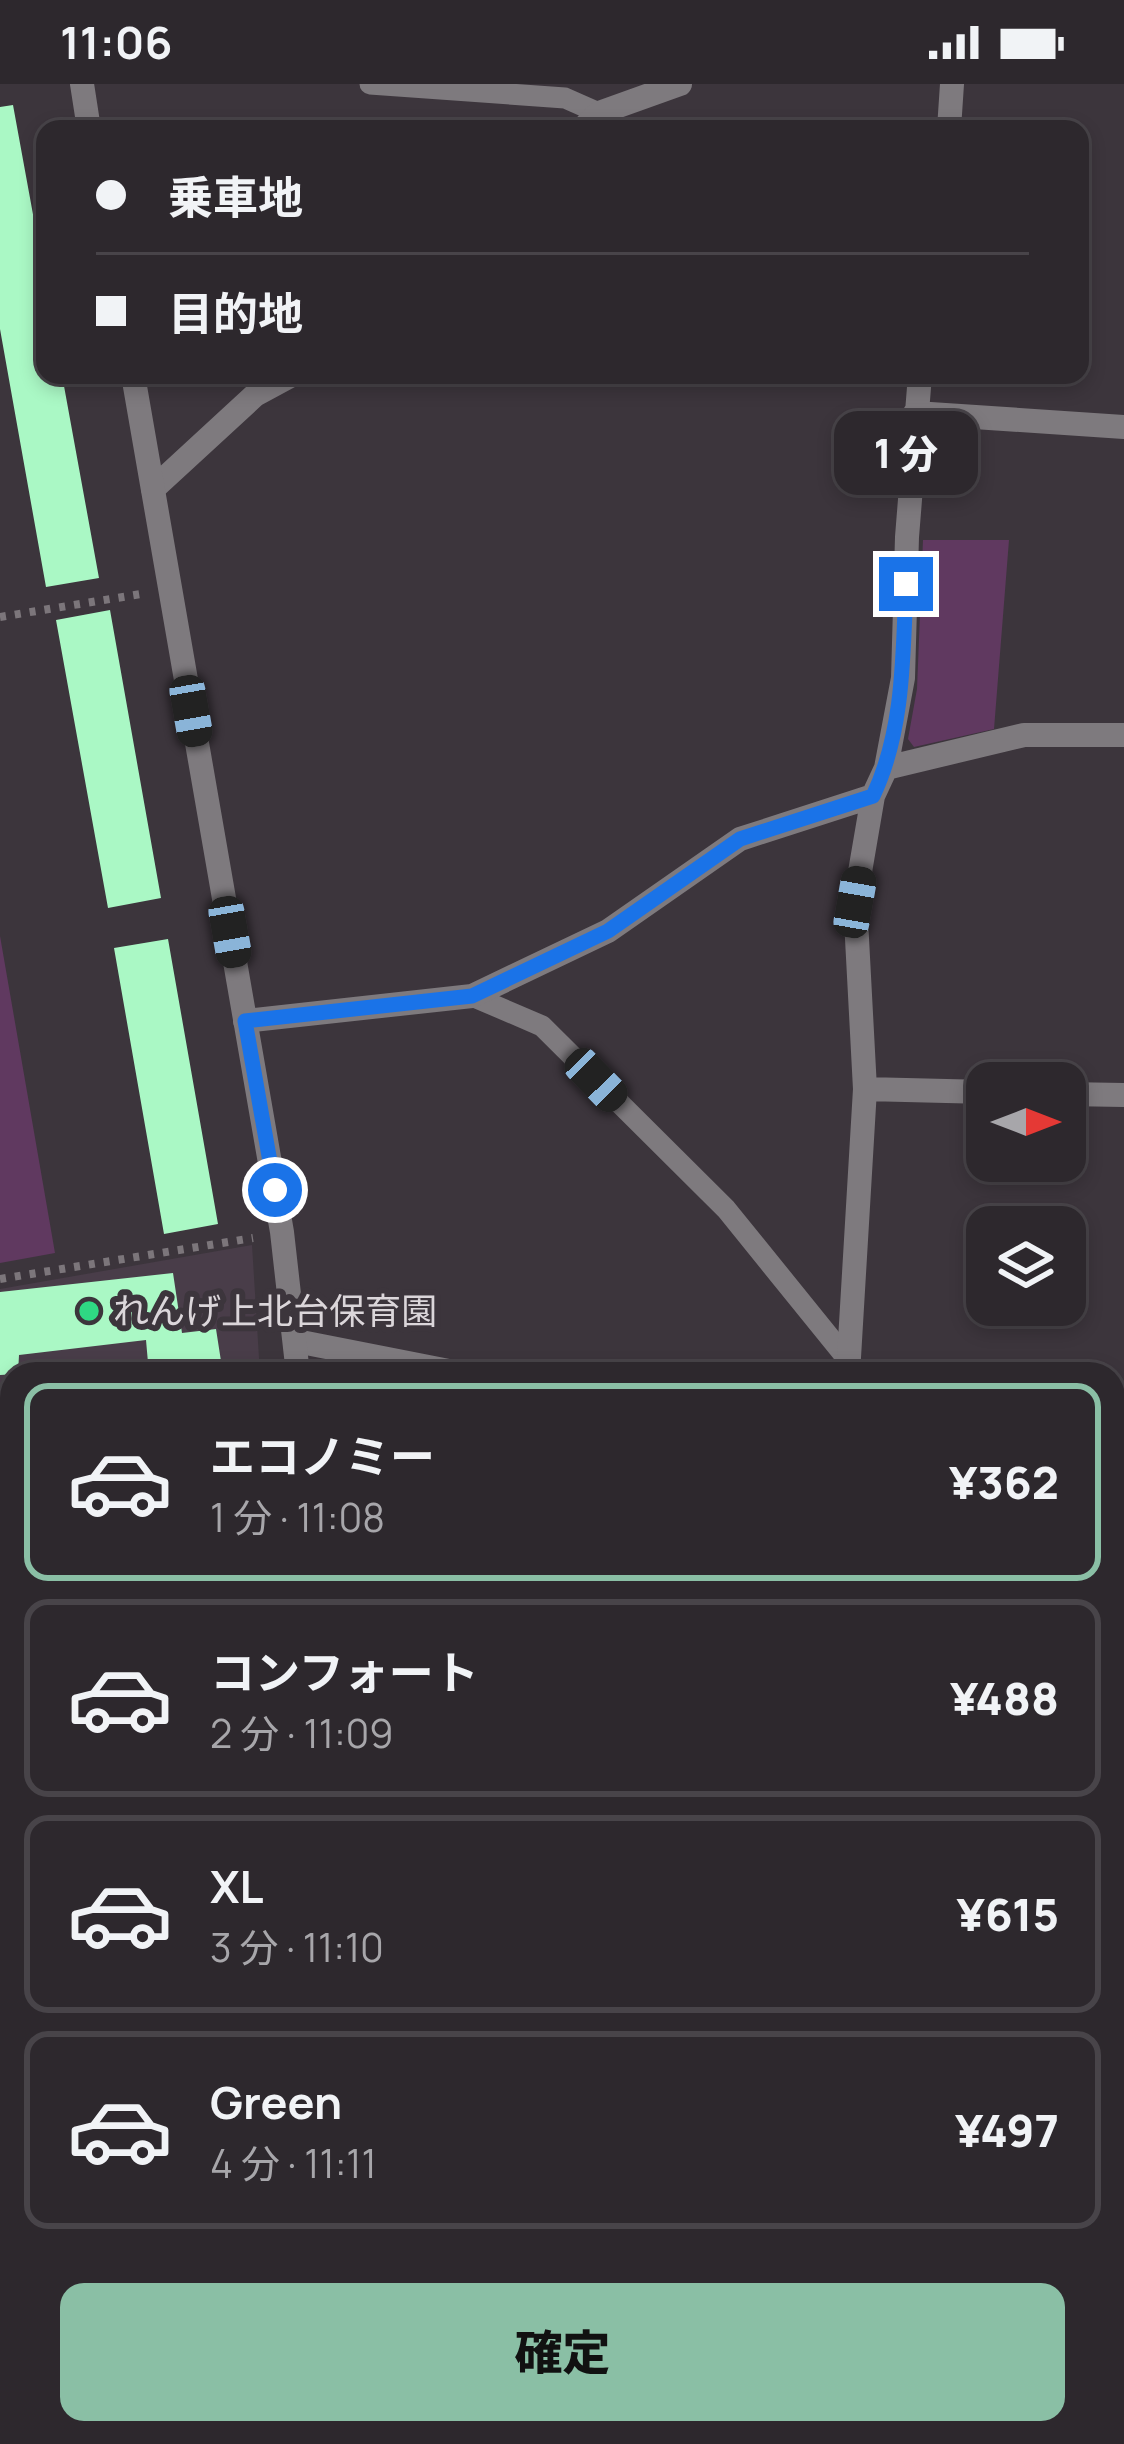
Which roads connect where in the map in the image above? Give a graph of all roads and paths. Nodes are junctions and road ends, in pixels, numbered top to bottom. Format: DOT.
graph roads {
  1 [pos="82,84"];
  2 [pos="370,84"];
  3 [pos="680,84"];
  4 [pos="952,84"];
  5 [pos="88,120"];
  6 [pos="589,120"];
  7 [pos="592,120"];
  8 [pos="950,120"];
  9 [pos="135,384"];
  10 [pos="275,384"];
  11 [pos="919,384"];
  12 [pos="916,413"];
  13 [pos="1124,427"];
  14 [pos="153,489"];
  15 [pos="147,593"];
  16 [pos="0,616"];
  17 [pos="1124,736"];
  18 [pos="886,768"];
  19 [pos="873,796"];
  20 [pos="472,996"];
  21 [pos="245,1021"];
  22 [pos="865,1089"];
  23 [pos="966,1091"];
  24 [pos="1086,1094"];
  25 [pos="1124,1095"];
  26 [pos="259,1237"];
  27 [pos="0,1279"];
  28 [pos="296,1341"];
  29 [pos="297,1362"];
  30 [pos="403,1362"];
  31 [pos="844,1362"];
  32 [pos="849,1362"];
  1 -- 5 [label="street"];
  2 -- 6 [label="lane"];
  3 -- 7 [label="street"];
  4 -- 8 [label="street"];
  9 -- 14 [label="street"];
  10 -- 14 [label="street"];
  11 -- 12 [label="street"];
  12 -- 13 [label="street"];
  12 -- 18 [label="street"];
  14 -- 21 [label="street"];
  15 -- 16 [label="path"];
  17 -- 18 [label="street"];
  18 -- 19 [label="street"];
  19 -- 20 [label="street"];
  19 -- 22 [label="street"];
  20 -- 21 [label="street"];
  20 -- 31 [label="lane"];
  21 -- 28 [label="street"];
  22 -- 23 [label="street"];
  22 -- 32 [label="street"];
  24 -- 25 [label="street"];
  26 -- 27 [label="path"];
  28 -- 29 [label="street"];
  28 -- 30 [label="street"];
}
